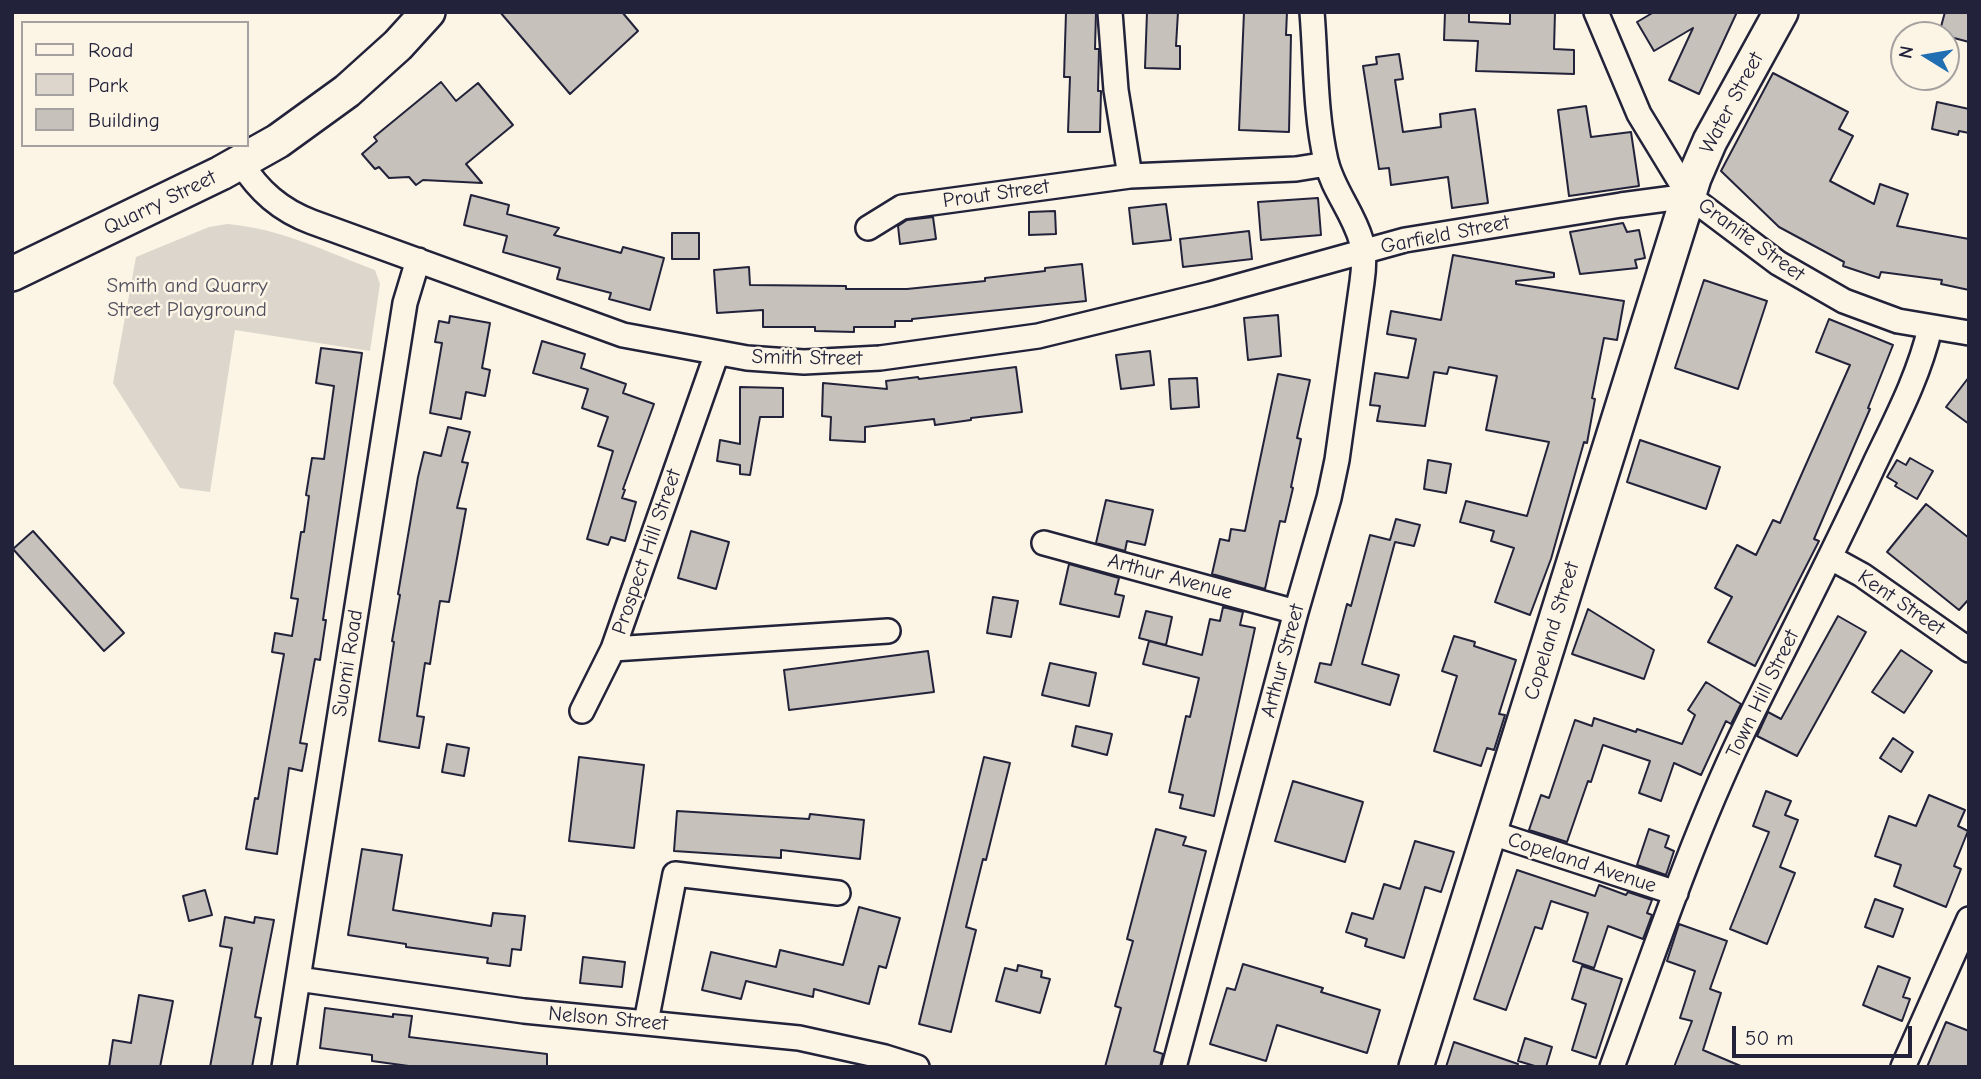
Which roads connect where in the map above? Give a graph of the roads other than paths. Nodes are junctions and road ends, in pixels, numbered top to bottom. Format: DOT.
graph roads {
  1 [pos="428,12"];
  2 [pos="1110,12"];
  3 [pos="1312,12"];
  4 [pos="1596,12"];
  5 [pos="1781,12"];
  6 [pos="241,163"];
  7 [pos="1327,164"];
  8 [pos="1129,176"];
  9 [pos="1689,196"];
  10 [pos="868,228"];
  11 [pos="1363,251"];
  12 [pos="418,260"];
  13 [pos="12,274"];
  14 [pos="1930,328"];
  15 [pos="1969,333"];
  16 [pos="717,353"];
  17 [pos="1044,543"];
  18 [pos="1831,558"];
  19 [pos="1296,612"];
  20 [pos="888,631"];
  21 [pos="613,649"];
  22 [pos="1969,650"];
  23 [pos="582,711"];
  24 [pos="1489,832"];
  25 [pos="838,893"];
  26 [pos="1675,893"];
  27 [pos="1969,919"];
  28 [pos="298,979"];
  29 [pos="646,1022"];
  30 [pos="284,1067"];
  31 [pos="917,1067"];
  32 [pos="1174,1067"];
  33 [pos="1416,1067"];
  34 [pos="1612,1067"];
  35 [pos="1903,1067"];
  1 -- 6 [label="main road, Quarry Street"];
  2 -- 8 [label="street"];
  3 -- 7 [label="street, Garfield Street"];
  4 -- 9 [label="street, Granite Street"];
  5 -- 9 [label="main road, Water Street"];
  6 -- 12 [label="street, Smith Street"];
  6 -- 13 [label="main road, Quarry Street"];
  7 -- 8 [label="street, Prout Street"];
  7 -- 11 [label="street, Garfield Street"];
  8 -- 10 [label="street, Prout Street"];
  9 -- 11 [label="street, Garfield Street"];
  9 -- 14 [label="street, Granite Street"];
  9 -- 24 [label="main road, Copeland Street"];
  11 -- 16 [label="street, Smith Street"];
  11 -- 19 [label="street, Arthur Street"];
  12 -- 16 [label="street, Smith Street"];
  12 -- 28 [label="street, Suomi Road"];
  14 -- 15 [label="street, Granite Street"];
  14 -- 18 [label="street, Town Hill Street"];
  16 -- 21 [label="street, Prospect Hill Street"];
  17 -- 19 [label="street, Arthur Avenue"];
  18 -- 22 [label="street, Kent Street"];
  18 -- 26 [label="street, Town Hill Street"];
  19 -- 32 [label="street, Arthur Street"];
  20 -- 21 [label="street, Prospect Hill Street"];
  21 -- 23 [label="street"];
  24 -- 26 [label="street, Copeland Avenue"];
  24 -- 33 [label="main road, Copeland Street"];
  25 -- 29 [label="street"];
  26 -- 34 [label="street, Town Hill Street"];
  27 -- 35 [label="street"];
  28 -- 29 [label="street, Nelson Street"];
  28 -- 30 [label="street, Suomi Road"];
  29 -- 31 [label="street, Nelson Street"];
}
